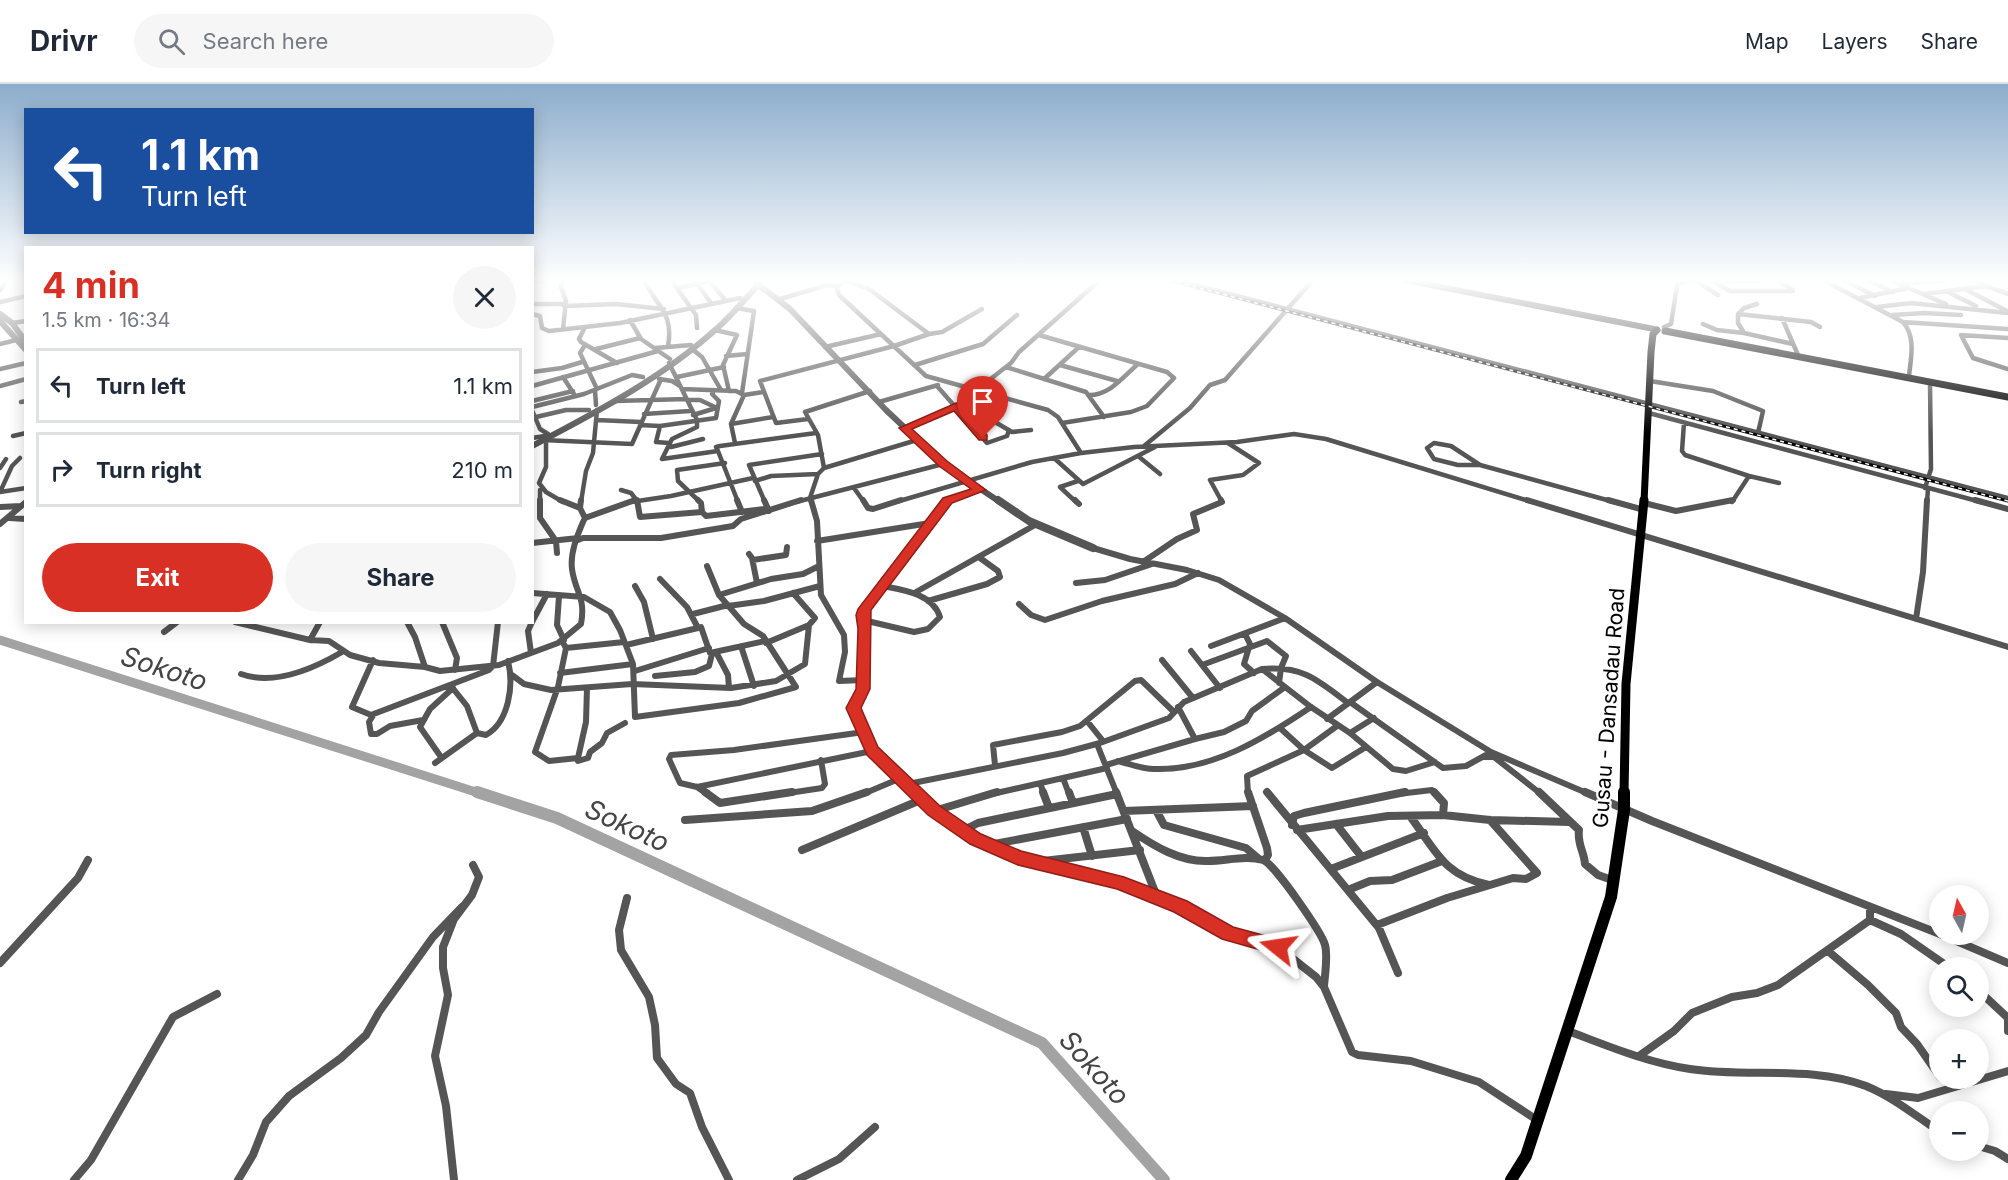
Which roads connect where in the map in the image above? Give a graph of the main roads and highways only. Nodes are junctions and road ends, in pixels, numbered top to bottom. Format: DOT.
graph roads {
  1 [pos="1657,331"];
  2 [pos="1671,331"];
  3 [pos="1671,331"];
  4 [pos="2008,396"];
  5 [pos="1511,1180"];
  1 -- 5 [label="main road, Gusau - Dansadau Road"];
  2 -- 4 [label="main road"];
  3 -- 4 [label="main road"];
}
